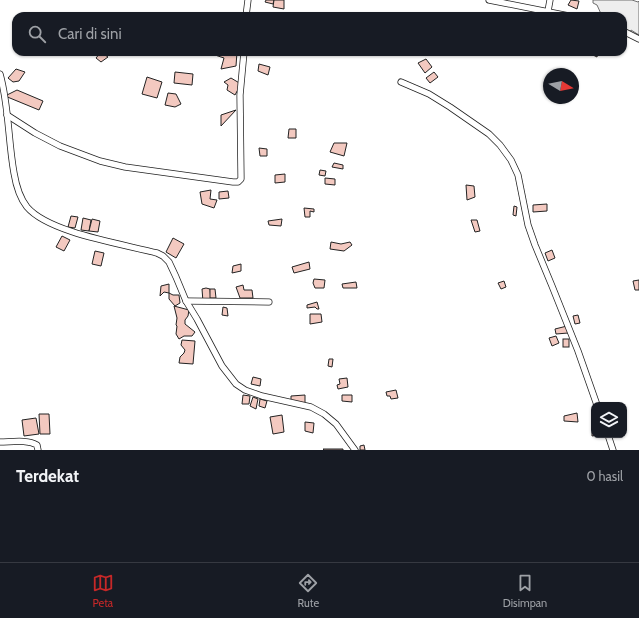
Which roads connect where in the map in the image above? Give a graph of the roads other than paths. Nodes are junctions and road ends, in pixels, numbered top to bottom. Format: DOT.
graph roads {
  1 [pos="248,0"];
  2 [pos="489,0"];
  3 [pos="549,6"];
  4 [pos="246,12"];
  5 [pos="561,12"];
  6 [pos="627,33"];
  7 [pos="639,39"];
  8 [pos="244,56"];
  9 [pos="0,74"];
  10 [pos="401,82"];
  11 [pos="7,115"];
  12 [pos="186,301"];
  13 [pos="269,302"];
  14 [pos="596,402"];
  15 [pos="609,438"];
  16 [pos="0,442"];
  17 [pos="38,450"];
  18 [pos="355,450"];
  19 [pos="613,450"];
  1 -- 4 [label="street"];
  2 -- 3 [label="street"];
  3 -- 5 [label="street"];
  6 -- 7 [label="street"];
  8 -- 11 [label="street"];
  9 -- 11 [label="street"];
  10 -- 14 [label="street"];
  11 -- 12 [label="street"];
  12 -- 13 [label="street"];
  12 -- 18 [label="street"];
  15 -- 19 [label="street"];
  16 -- 17 [label="street"];
}
